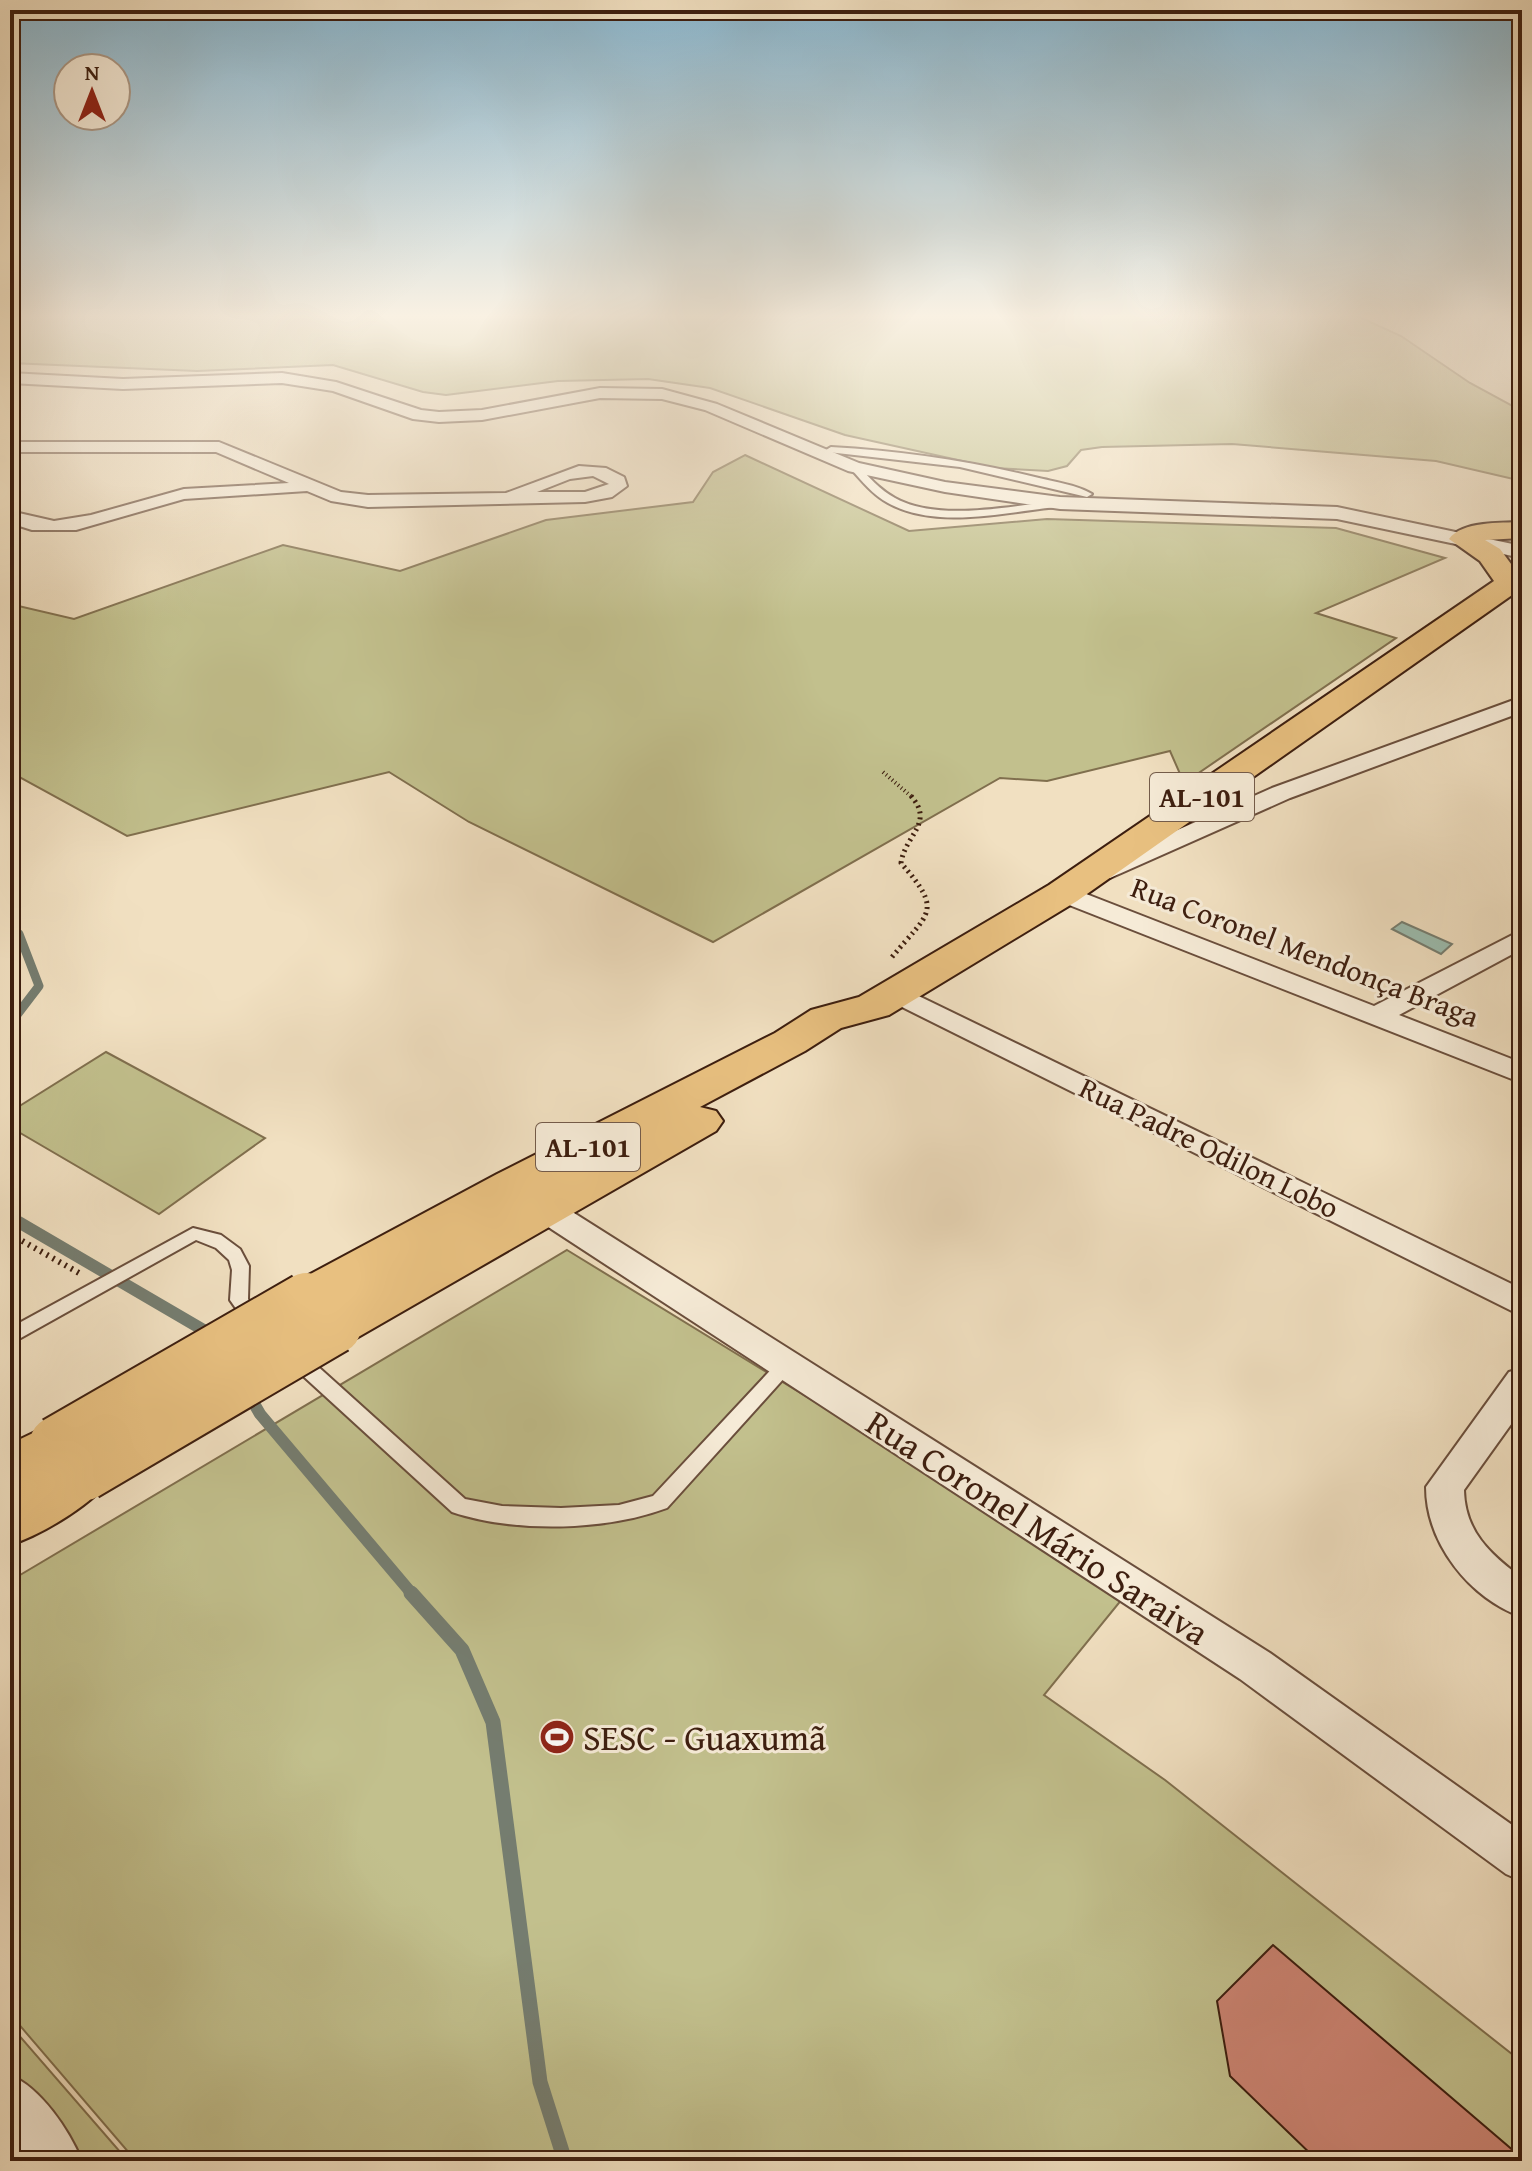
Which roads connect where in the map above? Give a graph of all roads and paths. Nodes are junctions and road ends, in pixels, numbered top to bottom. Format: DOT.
graph roads {
  1 [pos="432,416"];
  2 [pos="454,416"];
  3 [pos="733,416"];
  4 [pos="800,443"];
  5 [pos="10,447"];
  6 [pos="854,467"];
  7 [pos="308,485"];
  8 [pos="512,497"];
  9 [pos="1060,503"];
  10 [pos="10,517"];
  11 [pos="1522,530"];
  12 [pos="1470,535"];
  13 [pos="1522,539"];
  14 [pos="1518,570"];
  15 [pos="1522,704"];
  16 [pos="883,772"];
  17 [pos="1074,886"];
  18 [pos="1522,938"];
  19 [pos="885,1000"];
  20 [pos="1378,1015"];
  21 [pos="1522,1074"];
  22 [pos="544,1209"];
  23 [pos="10,1234"];
  24 [pos="105,1282"];
  25 [pos="1522,1304"];
  26 [pos="320,1313"];
  27 [pos="10,1337"];
  28 [pos="787,1365"];
  29 [pos="1522,1382"];
  30 [pos="70,1458"];
  31 [pos="10,1471"];
  32 [pos="10,1522"];
  33 [pos="1506,1590"];
  34 [pos="1522,1859"];
  35 [pos="10,2100"];
  36 [pos="56,2161"];
  1 -- 2 [label="street"];
  3 -- 4 [label="street"];
  4 -- 6 [label="street"];
  4 -- 12 [label="street"];
  5 -- 7 [label="street"];
  6 -- 9 [label="street"];
  6 -- 9 [label="lane"];
  7 -- 8 [label="street"];
  7 -- 10 [label="street"];
  9 -- 12 [label="street"];
  11 -- 12 [label="main road"];
  12 -- 13 [label="street"];
  12 -- 14 [label="main road"];
  14 -- 17 [label="main road, AL-101"];
  15 -- 17 [label="street"];
  16 -- 19 [label="path"];
  17 -- 19 [label="main road, AL-101"];
  17 -- 20 [label="street, Rua Coronel Mendonça Braga"];
  18 -- 20 [label="street"];
  19 -- 22 [label="main road, AL-101"];
  19 -- 25 [label="street, Rua Padre Odilon Lobo"];
  19 -- 26 [label="main road, AL-101"];
  20 -- 21 [label="street, Rua Coronel Mendonça Braga"];
  22 -- 26 [label="main road, AL-101"];
  22 -- 28 [label="street, Rua Coronel Mário Saraiva"];
  23 -- 24 [label="path"];
  24 -- 27 [label="lane"];
  24 -- 28 [label="lane"];
  26 -- 30 [label="main road, AL-101, bridge"];
  28 -- 34 [label="street, Rua Coronel Mário Saraiva"];
  29 -- 33 [label="street"];
  30 -- 31 [label="main road, AL-101"];
  30 -- 32 [label="main road, AL-101"];
  35 -- 36 [label="street"];
}
